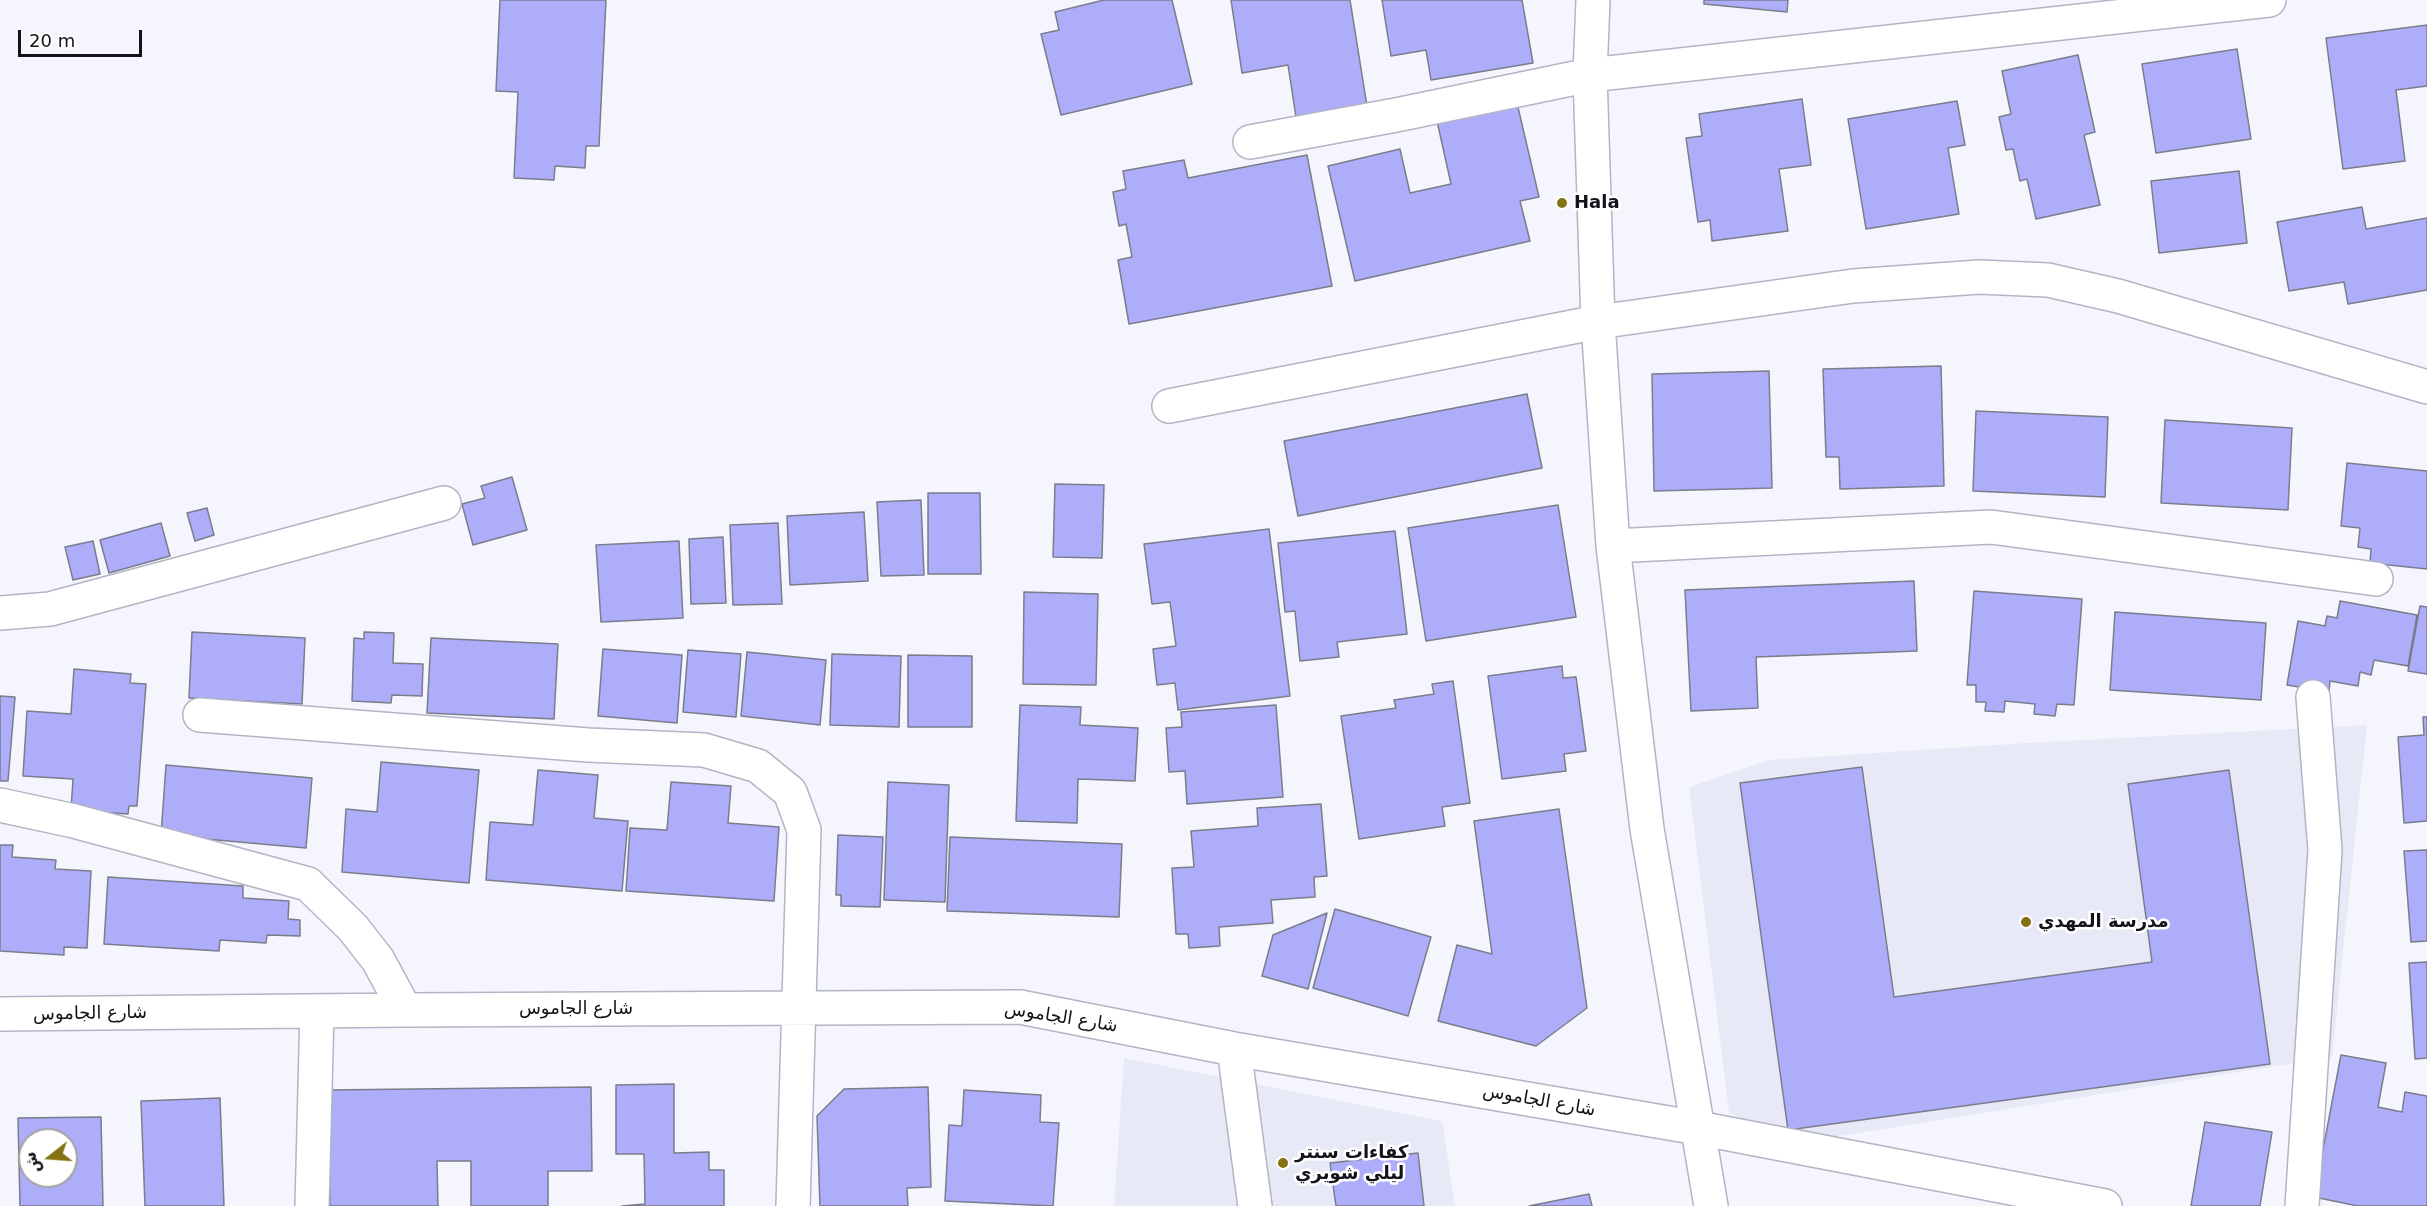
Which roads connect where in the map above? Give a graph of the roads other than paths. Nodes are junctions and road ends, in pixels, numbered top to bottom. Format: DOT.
graph roads {
  1 [pos="1593,0"];
  2 [pos="2269,0"];
  3 [pos="1590,75"];
  4 [pos="1250,142"];
  5 [pos="1598,322"];
  6 [pos="2427,387"];
  7 [pos="1169,406"];
  8 [pos="444,503"];
  9 [pos="1613,546"];
  10 [pos="2376,579"];
  11 [pos="0,613"];
  12 [pos="2313,697"];
  13 [pos="200,715"];
  14 [pos="0,805"];
  15 [pos="800,1007"];
  16 [pos="405,1010"];
  17 [pos="318,1011"];
  18 [pos="0,1014"];
  19 [pos="1234,1049"];
  20 [pos="1698,1128"];
  21 [pos="2095,1205"];
  22 [pos="312,1206"];
  23 [pos="793,1206"];
  24 [pos="1255,1206"];
  25 [pos="1711,1206"];
  26 [pos="2302,1206"];
  1 -- 3 [label="street"];
  2 -- 3 [label="street"];
  3 -- 4 [label="street"];
  3 -- 5 [label="street"];
  5 -- 6 [label="street"];
  5 -- 7 [label="street"];
  5 -- 9 [label="street"];
  8 -- 11 [label="street"];
  9 -- 10 [label="street"];
  9 -- 20 [label="street"];
  12 -- 26 [label="street"];
  13 -- 15 [label="street"];
  14 -- 16 [label="street"];
  15 -- 16 [label="street, شارع الجاموس"];
  15 -- 19 [label="street, شارع الجاموس"];
  15 -- 23 [label="street"];
  16 -- 17 [label="street, شارع الجاموس"];
  17 -- 18 [label="street, شارع الجاموس"];
  17 -- 22 [label="street"];
  19 -- 20 [label="street, شارع الجاموس"];
  19 -- 24 [label="street"];
  20 -- 21 [label="street, شارع الجاموس"];
  20 -- 25 [label="street"];
}
